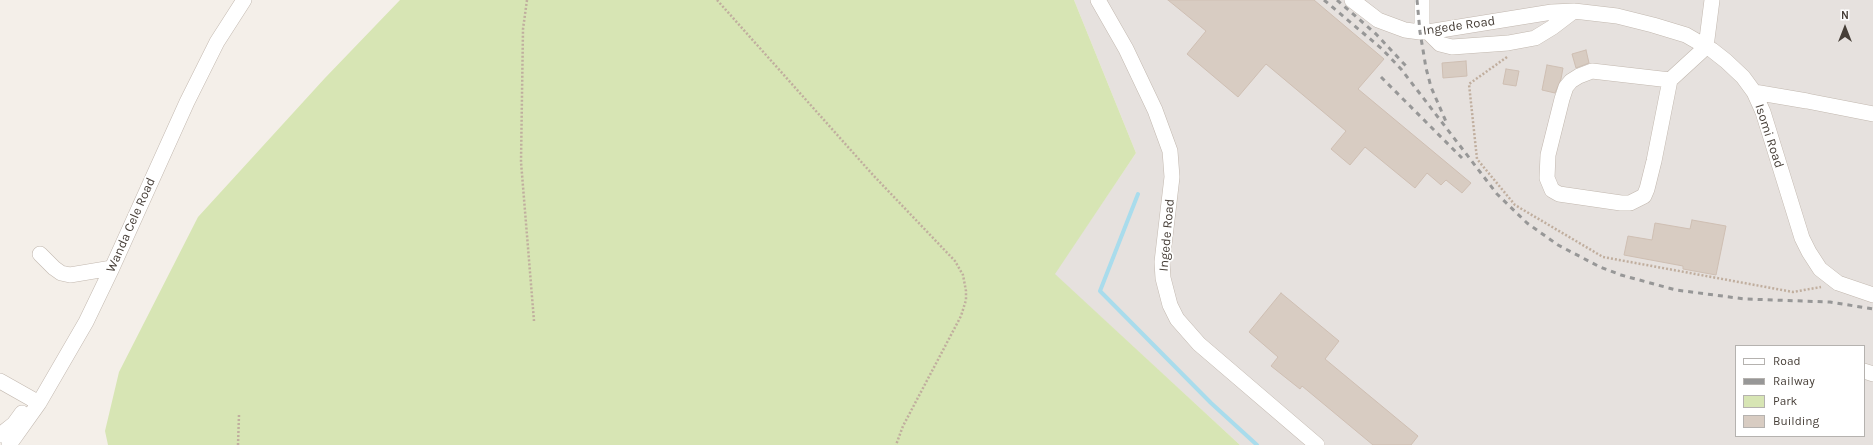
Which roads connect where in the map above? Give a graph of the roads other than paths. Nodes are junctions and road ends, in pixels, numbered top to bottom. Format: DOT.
graph roads {
  1 [pos="244,0"];
  2 [pos="1098,0"];
  3 [pos="1352,0"];
  4 [pos="1422,0"];
  5 [pos="1712,0"];
  6 [pos="1552,6"];
  7 [pos="1574,11"];
  8 [pos="1425,32"];
  9 [pos="1706,47"];
  10 [pos="1670,80"];
  11 [pos="1754,92"];
  12 [pos="1873,114"];
  13 [pos="40,254"];
  14 [pos="112,268"];
  15 [pos="1873,296"];
  16 [pos="0,381"];
  17 [pos="36,401"];
  18 [pos="0,435"];
  19 [pos="9,445"];
  20 [pos="1317,445"];
  1 -- 14 [label="street, Wanda Cele Road"];
  2 -- 20 [label="street, Ingede Road"];
  3 -- 8 [label="street, Ingede Road"];
  4 -- 8 [label="street"];
  5 -- 9 [label="street"];
  6 -- 7 [label="street, Ingede Road"];
  6 -- 8 [label="street, Ingede Road"];
  7 -- 8 [label="street"];
  7 -- 9 [label="street, Isomi Road"];
  9 -- 10 [label="street"];
  9 -- 11 [label="street, Isomi Road"];
  10 -- 10 [label="street"];
  11 -- 12 [label="street"];
  11 -- 15 [label="street, Isomi Road"];
  13 -- 14 [label="street"];
  14 -- 17 [label="street, Wanda Cele Road"];
  16 -- 17 [label="street"];
  17 -- 18 [label="street"];
  17 -- 19 [label="street, Wanda Cele Road"];
}
